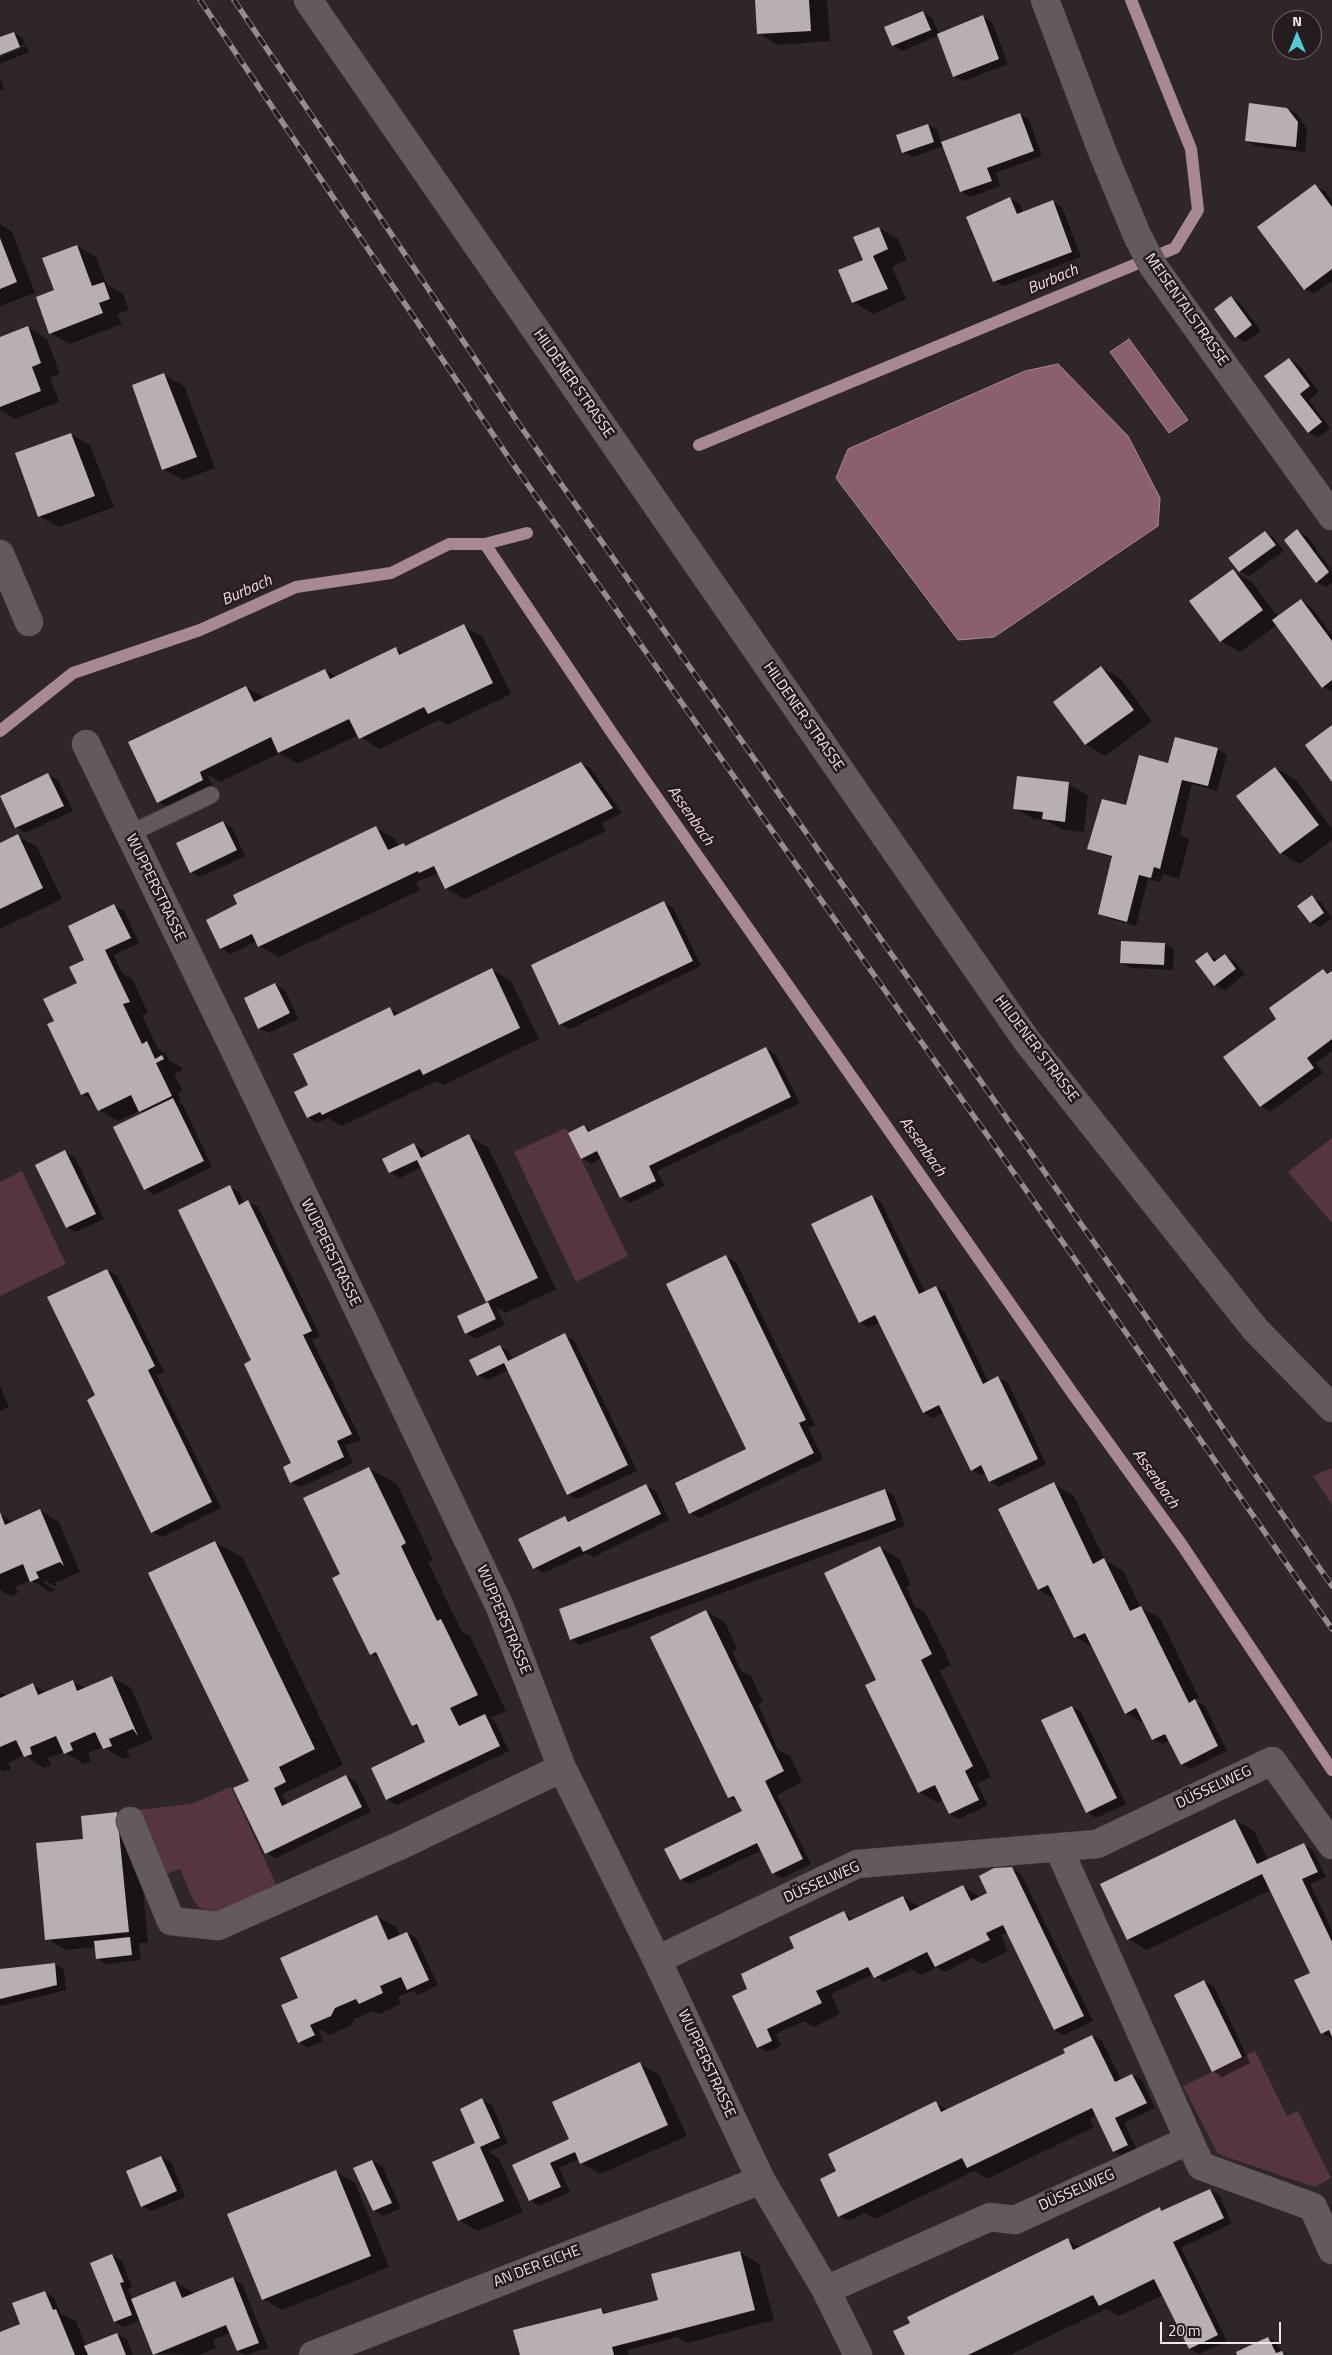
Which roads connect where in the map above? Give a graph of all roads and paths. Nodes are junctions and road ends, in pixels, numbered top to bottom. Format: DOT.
graph roads {
  1 [pos="308,0"];
  2 [pos="1045,0"];
  3 [pos="1332,516"];
  4 [pos="0,554"];
  5 [pos="29,622"];
  6 [pos="86,744"];
  7 [pos="211,795"];
  8 [pos="129,834"];
  9 [pos="1332,1408"];
  10 [pos="562,1768"];
  11 [pos="130,1820"];
  12 [pos="1332,1845"];
  13 [pos="1059,1849"];
  14 [pos="657,1960"];
  15 [pos="1189,2140"];
  16 [pos="760,2180"];
  17 [pos="1332,2250"];
  18 [pos="826,2290"];
  19 [pos="313,2355"];
  20 [pos="858,2355"];
  1 -- 9 [label="street, HILDENER STRASSE"];
  2 -- 3 [label="street, MEISENTALSTRASSE"];
  4 -- 5 [label="street"];
  6 -- 8 [label="street, WUPPERSTRASSE"];
  7 -- 8 [label="lane"];
  8 -- 10 [label="street, WUPPERSTRASSE"];
  10 -- 11 [label="street"];
  10 -- 14 [label="street, WUPPERSTRASSE"];
  12 -- 13 [label="street, DÜSSELWEG"];
  13 -- 14 [label="street, DÜSSELWEG"];
  13 -- 15 [label="street"];
  14 -- 16 [label="street, WUPPERSTRASSE"];
  15 -- 17 [label="street"];
  15 -- 18 [label="street, DÜSSELWEG"];
  16 -- 18 [label="street, WUPPERSTRASSE"];
  16 -- 19 [label="street, AN DER EICHE"];
  18 -- 20 [label="street, WUPPERSTRASSE"];
}
